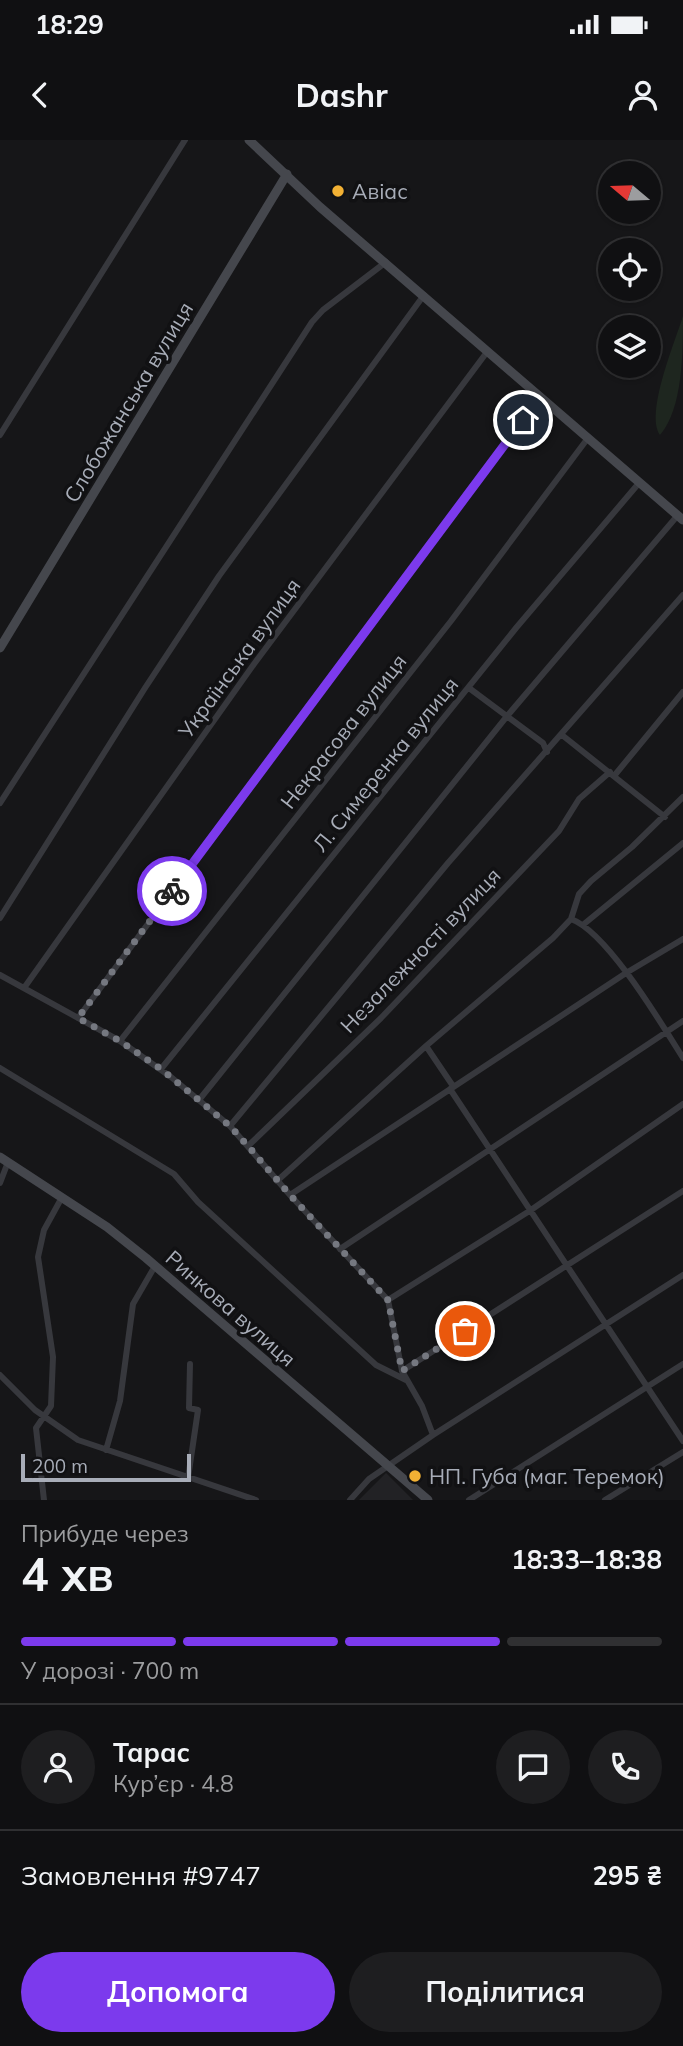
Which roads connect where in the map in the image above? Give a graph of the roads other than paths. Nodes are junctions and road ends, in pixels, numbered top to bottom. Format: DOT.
graph roads {
  1 [pos="185,140"];
  2 [pos="249,140"];
  3 [pos="287,174"];
  4 [pos="386,262"];
  5 [pos="424,295"];
  6 [pos="487,352"];
  7 [pos="539,398"];
  8 [pos="0,435"];
  9 [pos="589,438"];
  10 [pos="639,483"];
  11 [pos="681,517"];
  12 [pos="683,595"];
  13 [pos="0,646"];
  14 [pos="469,688"];
  15 [pos="683,692"];
  16 [pos="508,715"];
  17 [pos="562,735"];
  18 [pos="547,751"];
  19 [pos="612,774"];
  20 [pos="683,797"];
  21 [pos="0,803"];
  22 [pos="665,817"];
  23 [pos="683,843"];
  24 [pos="0,918"];
  25 [pos="571,919"];
  26 [pos="584,924"];
  27 [pos="683,939"];
  28 [pos="625,973"];
  29 [pos="0,975"];
  30 [pos="24,988"];
  31 [pos="78,1018"];
  32 [pos="683,1021"];
  33 [pos="666,1032"];
  34 [pos="120,1041"];
  35 [pos="425,1046"];
  36 [pos="683,1058"];
  37 [pos="0,1068"];
  38 [pos="161,1069"];
  39 [pos="452,1087"];
  40 [pos="199,1100"];
  41 [pos="683,1104"];
  42 [pos="230,1126"];
  43 [pos="248,1146"];
  44 [pos="491,1147"];
  45 [pos="4,1160"];
  46 [pos="277,1181"];
  47 [pos="0,1182"];
  48 [pos="683,1191"];
  49 [pos="522,1194"];
  50 [pos="290,1195"];
  51 [pos="61,1199"];
  52 [pos="545,1200"];
  53 [pos="531,1210"];
  54 [pos="515,1220"];
  55 [pos="541,1224"];
  56 [pos="340,1249"];
  57 [pos="569,1265"];
  58 [pos="155,1266"];
  59 [pos="683,1275"];
  60 [pos="388,1300"];
  61 [pos="607,1324"];
  62 [pos="190,1364"];
  63 [pos="683,1364"];
  64 [pos="402,1371"];
  65 [pos="0,1375"];
  66 [pos="409,1385"];
  67 [pos="647,1387"];
  68 [pos="46,1415"];
  69 [pos="433,1435"];
  70 [pos="683,1441"];
  71 [pos="106,1450"];
  72 [pos="683,1452"];
  73 [pos="389,1465"];
  74 [pos="187,1478"];
  75 [pos="44,1500"];
  76 [pos="256,1500"];
  77 [pos="350,1500"];
  78 [pos="428,1500"];
  79 [pos="469,1500"];
  80 [pos="605,1500"];
  1 -- 8 [label="street"];
  2 -- 3 [label="main road"];
  3 -- 4 [label="main road"];
  3 -- 13 [label="main road, Слобожанська вулиця"];
  4 -- 5 [label="main road"];
  4 -- 21 [label="street"];
  5 -- 6 [label="main road"];
  5 -- 24 [label="street"];
  6 -- 7 [label="main road"];
  6 -- 30 [label="street, Українська вулиця"];
  7 -- 9 [label="main road"];
  7 -- 31 [label="street"];
  9 -- 10 [label="main road"];
  9 -- 34 [label="street, Некрасова вулиця"];
  10 -- 11 [label="main road"];
  10 -- 14 [label="street, Л. Симеренка вулиця"];
  11 -- 16 [label="street"];
  12 -- 17 [label="street"];
  14 -- 16 [label="street"];
  14 -- 38 [label="street, Л. Симеренка вулиця"];
  15 -- 19 [label="street, Незалежності вулиця"];
  16 -- 18 [label="street"];
  16 -- 40 [label="street"];
  17 -- 18 [label="street"];
  17 -- 19 [label="street"];
  18 -- 42 [label="street"];
  19 -- 22 [label="street"];
  19 -- 43 [label="street, Незалежності вулиця"];
  20 -- 22 [label="street"];
  22 -- 25 [label="street"];
  23 -- 26 [label="street"];
  25 -- 26 [label="street"];
  25 -- 35 [label="street"];
  26 -- 28 [label="street"];
  27 -- 28 [label="street"];
  28 -- 33 [label="street"];
  28 -- 39 [label="street"];
  29 -- 30 [label="street"];
  30 -- 31 [label="street"];
  31 -- 34 [label="street"];
  32 -- 33 [label="street"];
  33 -- 36 [label="street"];
  33 -- 44 [label="street"];
  34 -- 38 [label="street"];
  35 -- 39 [label="street"];
  35 -- 46 [label="street"];
  37 -- 66 [label="street"];
  38 -- 40 [label="street"];
  39 -- 44 [label="street"];
  39 -- 50 [label="street"];
  40 -- 42 [label="street"];
  41 -- 52 [label="street"];
  42 -- 43 [label="street"];
  43 -- 46 [label="street"];
  44 -- 49 [label="street"];
  44 -- 56 [label="street"];
  45 -- 47 [label="street"];
  45 -- 51 [label="main road, Ринкова вулиця"];
  46 -- 50 [label="street"];
  48 -- 57 [label="street"];
  49 -- 52 [label="street"];
  49 -- 53 [label="street"];
  50 -- 56 [label="street"];
  51 -- 58 [label="main road, Ринкова вулиця"];
  51 -- 68 [label="street"];
  52 -- 53 [label="street"];
  53 -- 54 [label="street"];
  53 -- 55 [label="street"];
  54 -- 55 [label="street"];
  54 -- 60 [label="street"];
  55 -- 57 [label="street"];
  56 -- 60 [label="street"];
  57 -- 61 [label="street"];
  57 -- 64 [label="street"];
  58 -- 71 [label="street"];
  58 -- 73 [label="main road, Ринкова вулиця"];
  59 -- 61 [label="street"];
  60 -- 64 [label="street"];
  61 -- 67 [label="street"];
  61 -- 69 [label="street"];
  62 -- 74 [label="street"];
  63 -- 67 [label="street"];
  64 -- 66 [label="street"];
  65 -- 68 [label="street"];
  66 -- 69 [label="street"];
  67 -- 70 [label="street"];
  67 -- 79 [label="street"];
  68 -- 71 [label="street"];
  68 -- 75 [label="street"];
  69 -- 73 [label="street"];
  71 -- 74 [label="street"];
  72 -- 80 [label="street"];
  73 -- 77 [label="street"];
  73 -- 78 [label="main road, Ринкова вулиця"];
  74 -- 76 [label="street"];
}
